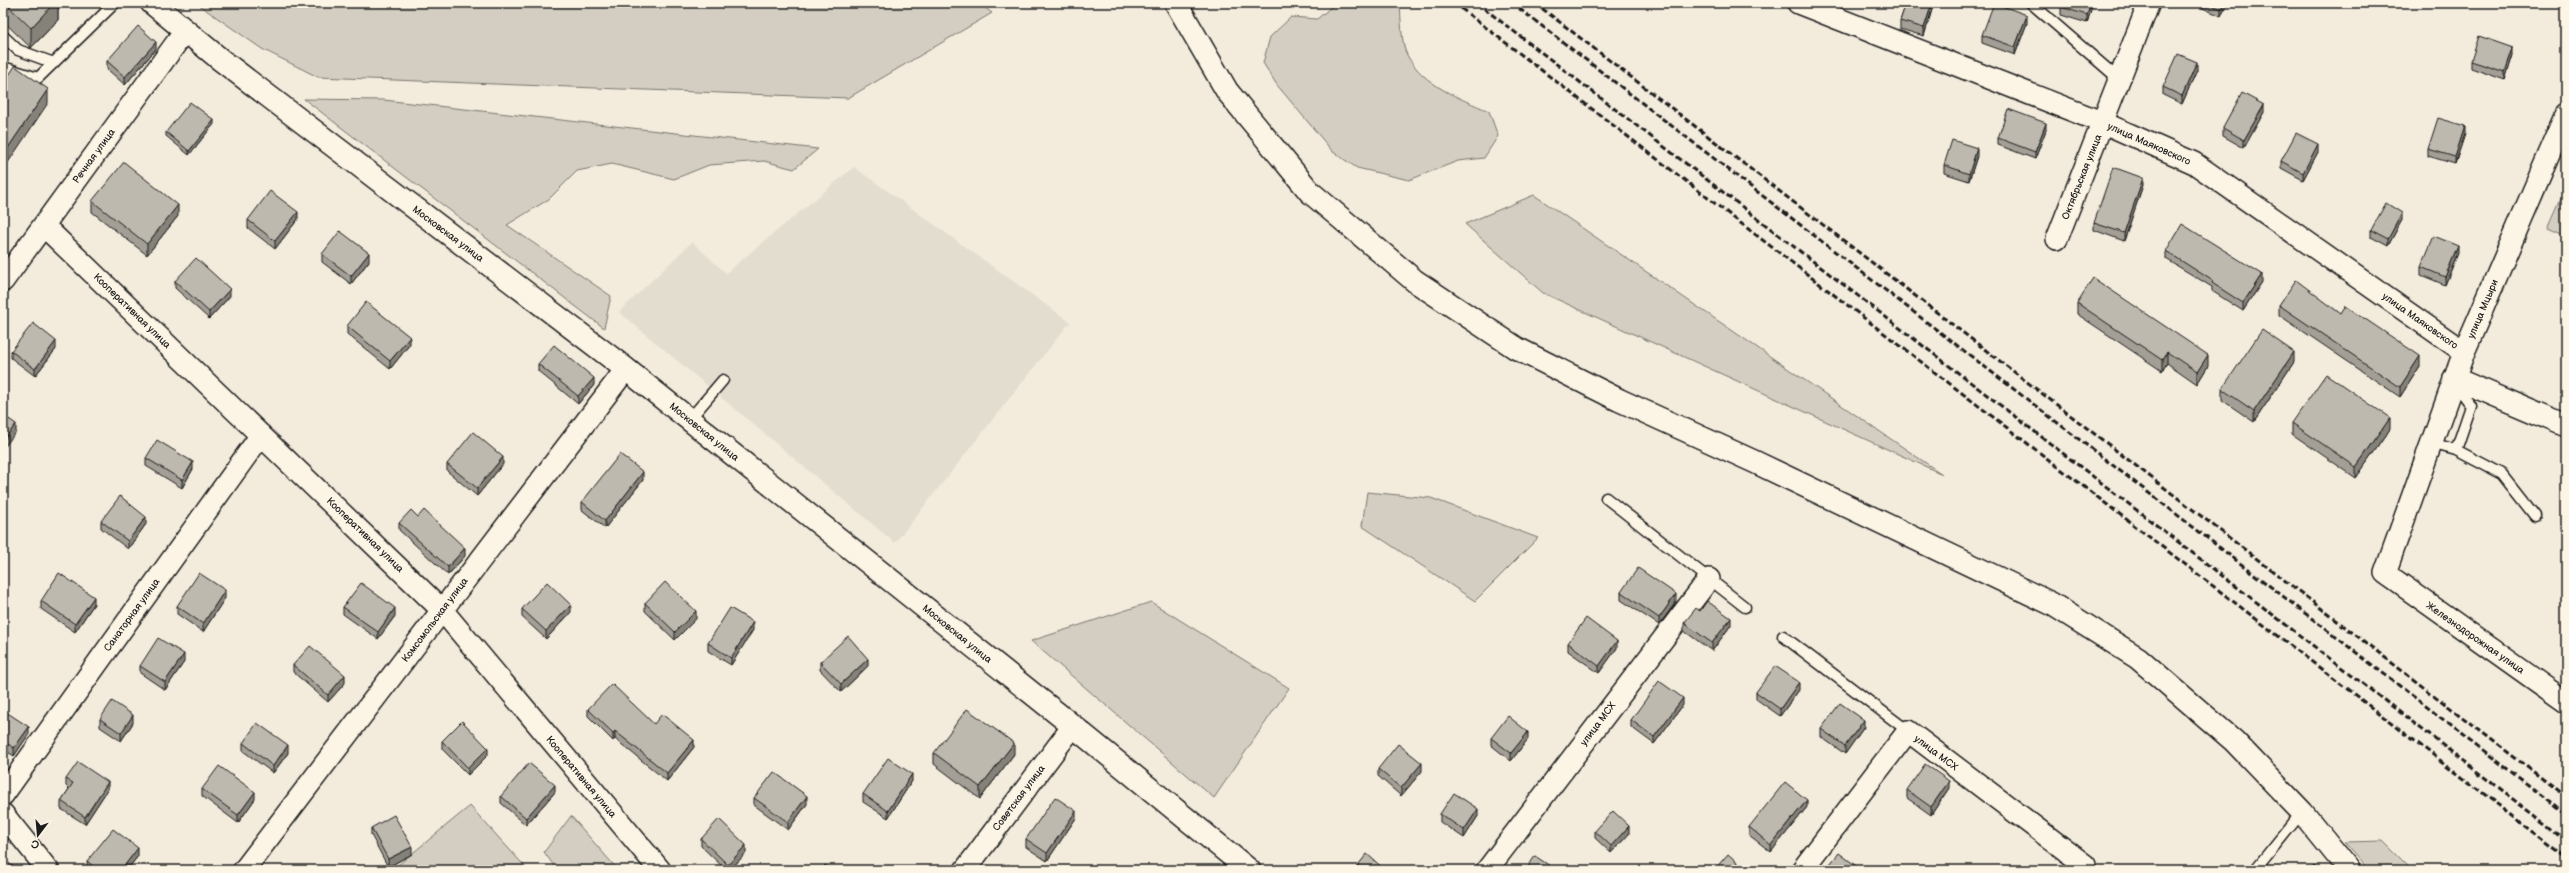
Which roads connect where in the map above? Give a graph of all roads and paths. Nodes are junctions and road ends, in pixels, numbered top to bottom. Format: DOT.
graph roads {
  1 [pos="115,3"];
  2 [pos="152,3"];
  3 [pos="1176,3"];
  4 [pos="1798,3"];
  5 [pos="2031,3"];
  6 [pos="2149,3"];
  7 [pos="185,31"];
  8 [pos="3,36"];
  9 [pos="54,64"];
  10 [pos="3,67"];
  11 [pos="14,70"];
  12 [pos="2120,80"];
  13 [pos="7,81"];
  14 [pos="2566,115"];
  15 [pos="2104,123"];
  16 [pos="44,226"];
  17 [pos="2057,239"];
  18 [pos="3,281"];
  19 [pos="2464,352"];
  20 [pos="626,369"];
  21 [pos="723,380"];
  22 [pos="2454,380"];
  23 [pos="689,420"];
  24 [pos="2566,426"];
  25 [pos="261,435"];
  26 [pos="2431,442"];
  27 [pos="2456,450"];
  28 [pos="1606,498"];
  29 [pos="2534,516"];
  30 [pos="2385,573"];
  31 [pos="1709,579"];
  32 [pos="1745,607"];
  33 [pos="442,610"];
  34 [pos="1783,636"];
  35 [pos="2566,702"];
  36 [pos="1073,726"];
  37 [pos="1908,731"];
  38 [pos="3,795"];
  39 [pos="2302,812"];
  40 [pos="3,814"];
  41 [pos="2085,865"];
  42 [pos="48,870"];
  43 [pos="244,870"];
  44 [pos="660,870"];
  45 [pos="965,870"];
  46 [pos="1249,870"];
  47 [pos="1487,870"];
  48 [pos="1802,870"];
  49 [pos="2255,870"];
  50 [pos="2349,870"];
  1 -- 9 [label="lane"];
  2 -- 7 [label="street, Московская улица"];
  3 -- 39 [label="street"];
  4 -- 15 [label="street, улица Маяковского"];
  5 -- 12 [label="lane"];
  6 -- 12 [label="street, Октябрьская улица"];
  7 -- 16 [label="street, Речная улица"];
  7 -- 20 [label="street, Московская улица"];
  8 -- 9 [label="lane"];
  9 -- 11 [label="lane"];
  10 -- 11 [label="lane"];
  11 -- 13 [label="lane"];
  12 -- 15 [label="street, Октябрьская улица"];
  14 -- 19 [label="street, улица Мцыри"];
  15 -- 17 [label="street, Октябрьская улица"];
  15 -- 19 [label="street, улица Маяковского"];
  16 -- 18 [label="street, Речная улица"];
  16 -- 25 [label="street, Кооперативная улица"];
  19 -- 22 [label="street, улица Мцыри"];
  20 -- 23 [label="street, Московская улица"];
  20 -- 33 [label="street, Комсомольская улица"];
  21 -- 23 [label="lane"];
  22 -- 24 [label="street"];
  22 -- 26 [label="street, улица Мцыри"];
  22 -- 27 [label="lane"];
  23 -- 36 [label="street, Московская улица"];
  25 -- 33 [label="street, Кооперативная улица"];
  25 -- 38 [label="street, Санаторная улица"];
  26 -- 27 [label="lane"];
  26 -- 30 [label="street, улица Мцыри"];
  27 -- 29 [label="lane"];
  28 -- 31 [label="lane"];
  30 -- 35 [label="street, Железнодорожная улица"];
  31 -- 32 [label="lane"];
  31 -- 47 [label="street, улица МСХ"];
  33 -- 43 [label="street, Комсомольская улица"];
  33 -- 44 [label="street, Кооперативная улица"];
  34 -- 37 [label="lane"];
  36 -- 45 [label="street, Советская улица"];
  36 -- 46 [label="street, Московская улица"];
  37 -- 41 [label="street, улица МСХ"];
  37 -- 48 [label="street, улица МСХ"];
  39 -- 49 [label="lane"];
  39 -- 50 [label="street"];
  40 -- 42 [label="street"];
}
